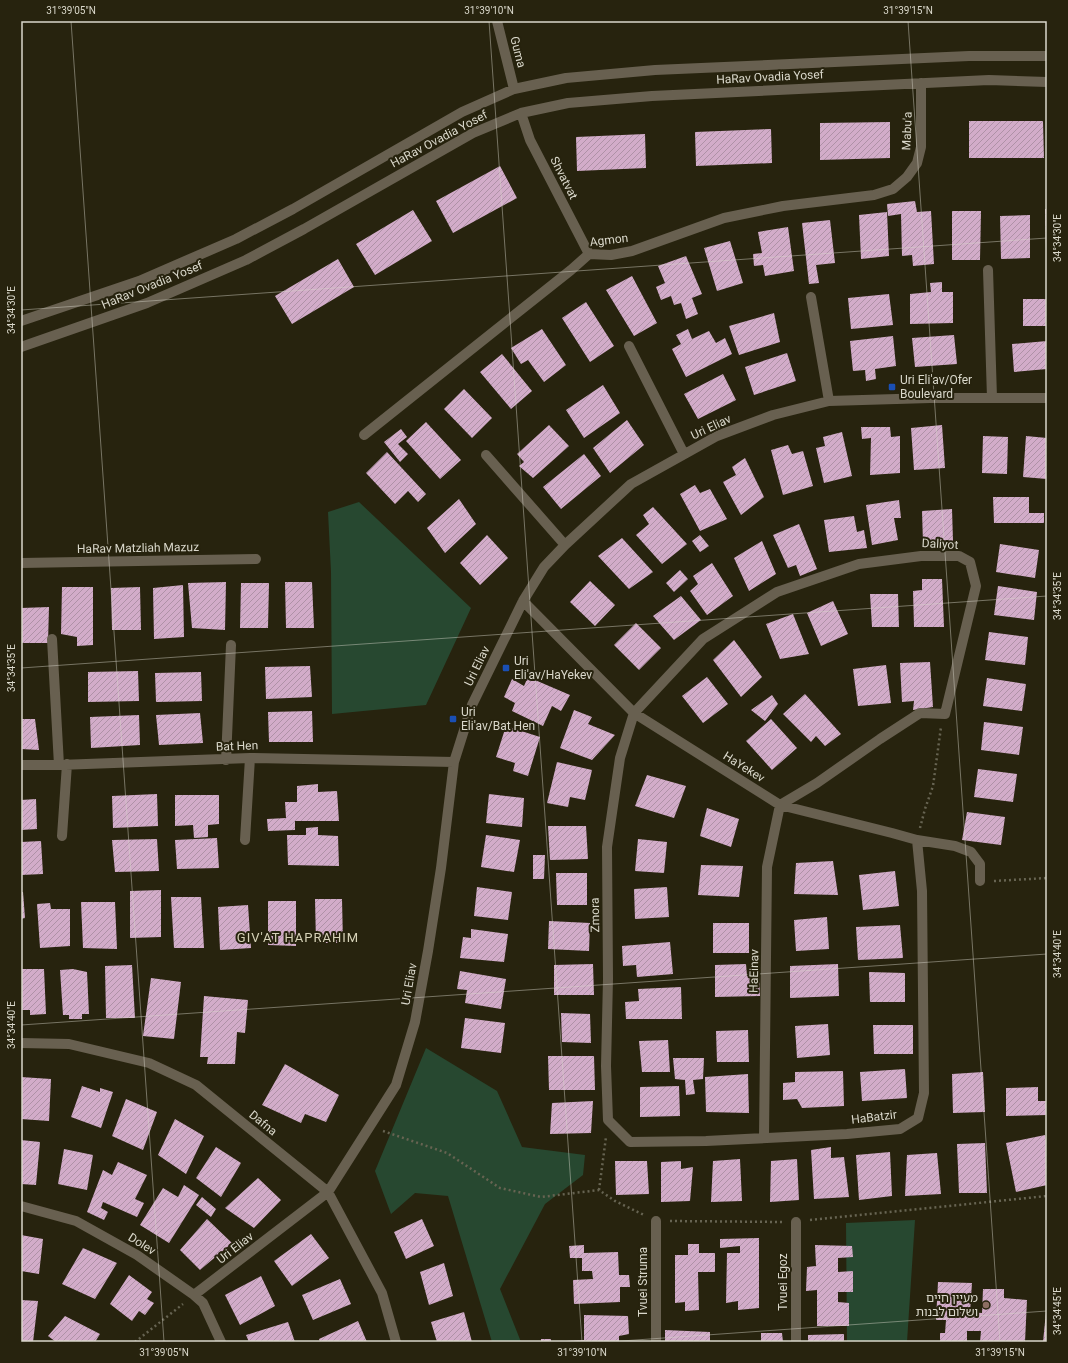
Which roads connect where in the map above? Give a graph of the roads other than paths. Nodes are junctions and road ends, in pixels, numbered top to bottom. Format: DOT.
graph roads {
  1 [pos="497,21"];
  2 [pos="1047,56"];
  3 [pos="1047,82"];
  4 [pos="921,83"];
  5 [pos="514,89"];
  6 [pos="521,113"];
  7 [pos="907,177"];
  8 [pos="588,254"];
  9 [pos="988,270"];
  10 [pos="811,297"];
  11 [pos="21,321"];
  12 [pos="629,346"];
  13 [pos="21,347"];
  14 [pos="992,398"];
  15 [pos="1047,398"];
  16 [pos="830,401"];
  17 [pos="364,435"];
  18 [pos="684,454"];
  19 [pos="486,455"];
  20 [pos="565,545"];
  21 [pos="256,559"];
  22 [pos="21,563"];
  23 [pos="523,601"];
  24 [pos="52,639"];
  25 [pos="230,645"];
  26 [pos="634,713"];
  27 [pos="250,758"];
  28 [pos="226,760"];
  29 [pos="454,762"];
  30 [pos="21,765"];
  31 [pos="63,765"];
  32 [pos="780,805"];
  33 [pos="62,836"];
  34 [pos="245,840"];
  35 [pos="917,840"];
  36 [pos="980,881"];
  37 [pos="21,1043"];
  38 [pos="608,1120"];
  39 [pos="764,1138"];
  40 [pos="328,1192"];
  41 [pos="21,1206"];
  42 [pos="656,1221"];
  43 [pos="796,1222"];
  44 [pos="194,1296"];
  45 [pos="221,1342"];
  46 [pos="396,1342"];
  47 [pos="656,1342"];
  48 [pos="796,1342"];
  1 -- 5 [label="street, Guma"];
  2 -- 5 [label="street, HaRav Ovadia Yosef"];
  3 -- 4 [label="street, HaRav Ovadia Yosef"];
  4 -- 6 [label="street, HaRav Ovadia Yosef"];
  4 -- 7 [label="street, Mabu'a"];
  5 -- 11 [label="street, HaRav Ovadia Yosef"];
  6 -- 8 [label="street, Shvatvat"];
  6 -- 13 [label="street, HaRav Ovadia Yosef"];
  7 -- 8 [label="street, Agmon"];
  8 -- 17 [label="street, Agmon"];
  9 -- 14 [label="street"];
  10 -- 16 [label="street"];
  12 -- 18 [label="street"];
  14 -- 15 [label="street, Uri Eliav"];
  14 -- 16 [label="street, Uri Eliav"];
  16 -- 18 [label="street, Uri Eliav"];
  18 -- 20 [label="street, Uri Eliav"];
  19 -- 20 [label="street"];
  20 -- 23 [label="street, Uri Eliav"];
  21 -- 22 [label="street, HaRav Matzliah Mazuz"];
  23 -- 26 [label="street, HaYekev"];
  23 -- 29 [label="street, Uri Eliav"];
  24 -- 31 [label="street"];
  25 -- 28 [label="street"];
  26 -- 32 [label="street, HaYekev"];
  26 -- 32 [label="street, Daliyot"];
  26 -- 38 [label="street, Zmora"];
  27 -- 28 [label="street, Bat Hen"];
  27 -- 29 [label="street, Bat Hen"];
  27 -- 34 [label="street"];
  28 -- 31 [label="street, Bat Hen"];
  29 -- 40 [label="street, Uri Eliav"];
  30 -- 31 [label="street, Bat Hen"];
  31 -- 33 [label="street"];
  32 -- 35 [label="street, HaYekev"];
  32 -- 39 [label="street, HaEinav"];
  35 -- 36 [label="street, HaYekev"];
  35 -- 39 [label="street, HaBatzir"];
  37 -- 40 [label="street, Dafna"];
  38 -- 39 [label="street, HaBatzir"];
  40 -- 44 [label="street, Uri Eliav"];
  40 -- 46 [label="street, Dafna"];
  41 -- 44 [label="street, Dolev"];
  42 -- 47 [label="street, Tvuei Struma"];
  43 -- 48 [label="street, Tvuei Egoz"];
  44 -- 45 [label="street, Dolev"];
}
